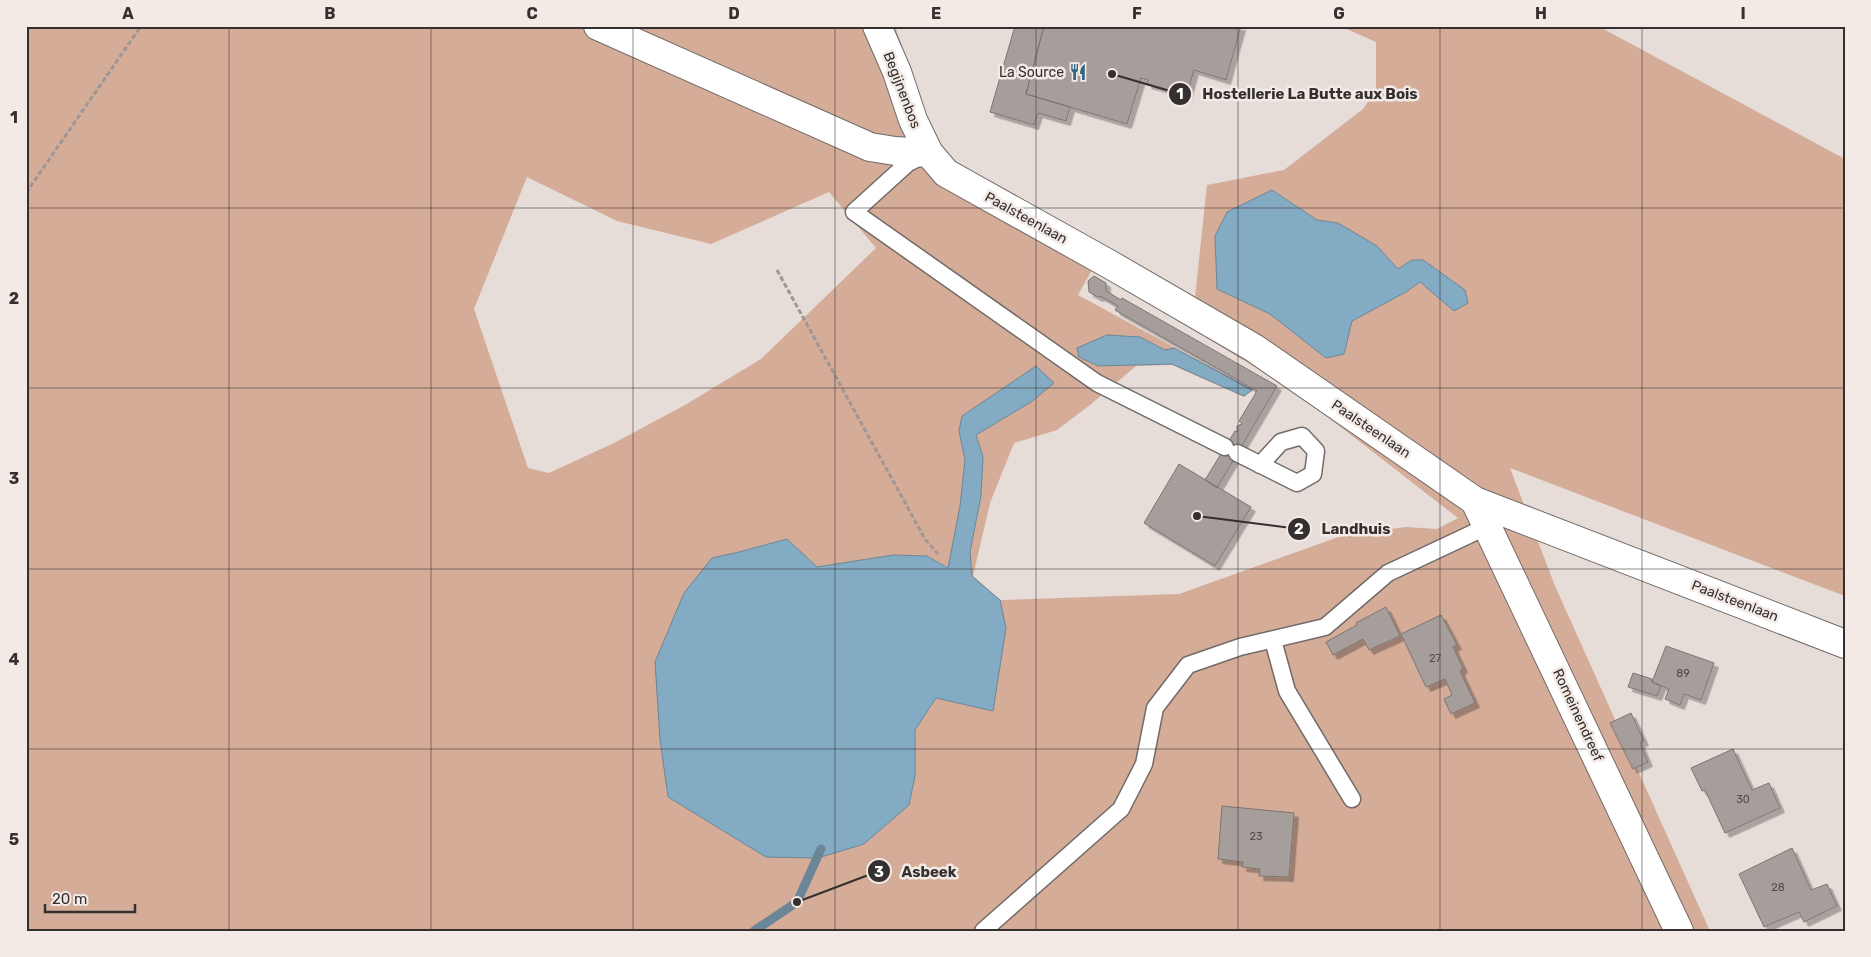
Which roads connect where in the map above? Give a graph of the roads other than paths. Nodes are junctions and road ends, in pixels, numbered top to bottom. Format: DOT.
graph roads {
  1 [pos="598,26"];
  2 [pos="877,26"];
  3 [pos="929,153"];
  4 [pos="1260,465"];
  5 [pos="1475,501"];
  6 [pos="1488,526"];
  7 [pos="1273,640"];
  8 [pos="1845,644"];
  9 [pos="1352,799"];
  10 [pos="983,931"];
  11 [pos="1679,931"];
  1 -- 3 [label="street"];
  2 -- 3 [label="street, Begijnenbos"];
  3 -- 4 [label="lane"];
  3 -- 5 [label="street, Paalsteenlaan"];
  5 -- 6 [label="street, Romeinendreef"];
  5 -- 8 [label="street, Paalsteenlaan"];
  6 -- 7 [label="lane"];
  6 -- 11 [label="street, Romeinendreef"];
  7 -- 9 [label="lane"];
  7 -- 10 [label="lane"];
}
